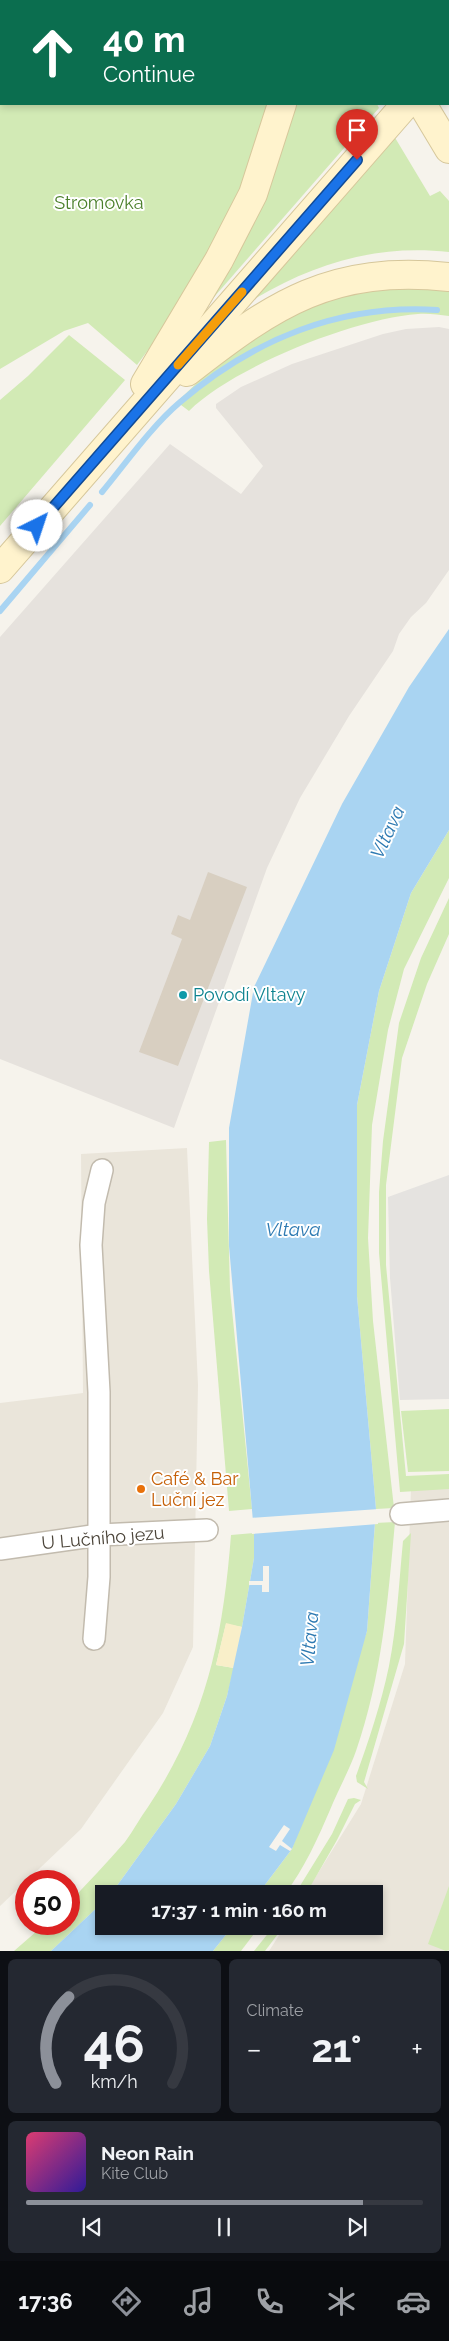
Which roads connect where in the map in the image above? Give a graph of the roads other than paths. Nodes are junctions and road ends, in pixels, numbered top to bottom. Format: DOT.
graph roads {
  1 [pos="282,105"];
  2 [pos="405,105"];
  3 [pos="423,105"];
  4 [pos="449,149"];
  5 [pos="449,277"];
  6 [pos="112,440"];
  7 [pos="0,568"];
  8 [pos="102,1170"];
  9 [pos="449,1510"];
  10 [pos="401,1514"];
  11 [pos="207,1530"];
  12 [pos="99,1535"];
  13 [pos="0,1549"];
  14 [pos="94,1639"];
  1 -- 6 [label="main road"];
  2 -- 6 [label="main road"];
  3 -- 4 [label="main road"];
  5 -- 6 [label="main road"];
  6 -- 7 [label="main road"];
  8 -- 12 [label="street"];
  9 -- 10 [label="street"];
  11 -- 12 [label="street, U Lučního jezu"];
  12 -- 13 [label="street, U Lučního jezu"];
  12 -- 14 [label="street"];
}
